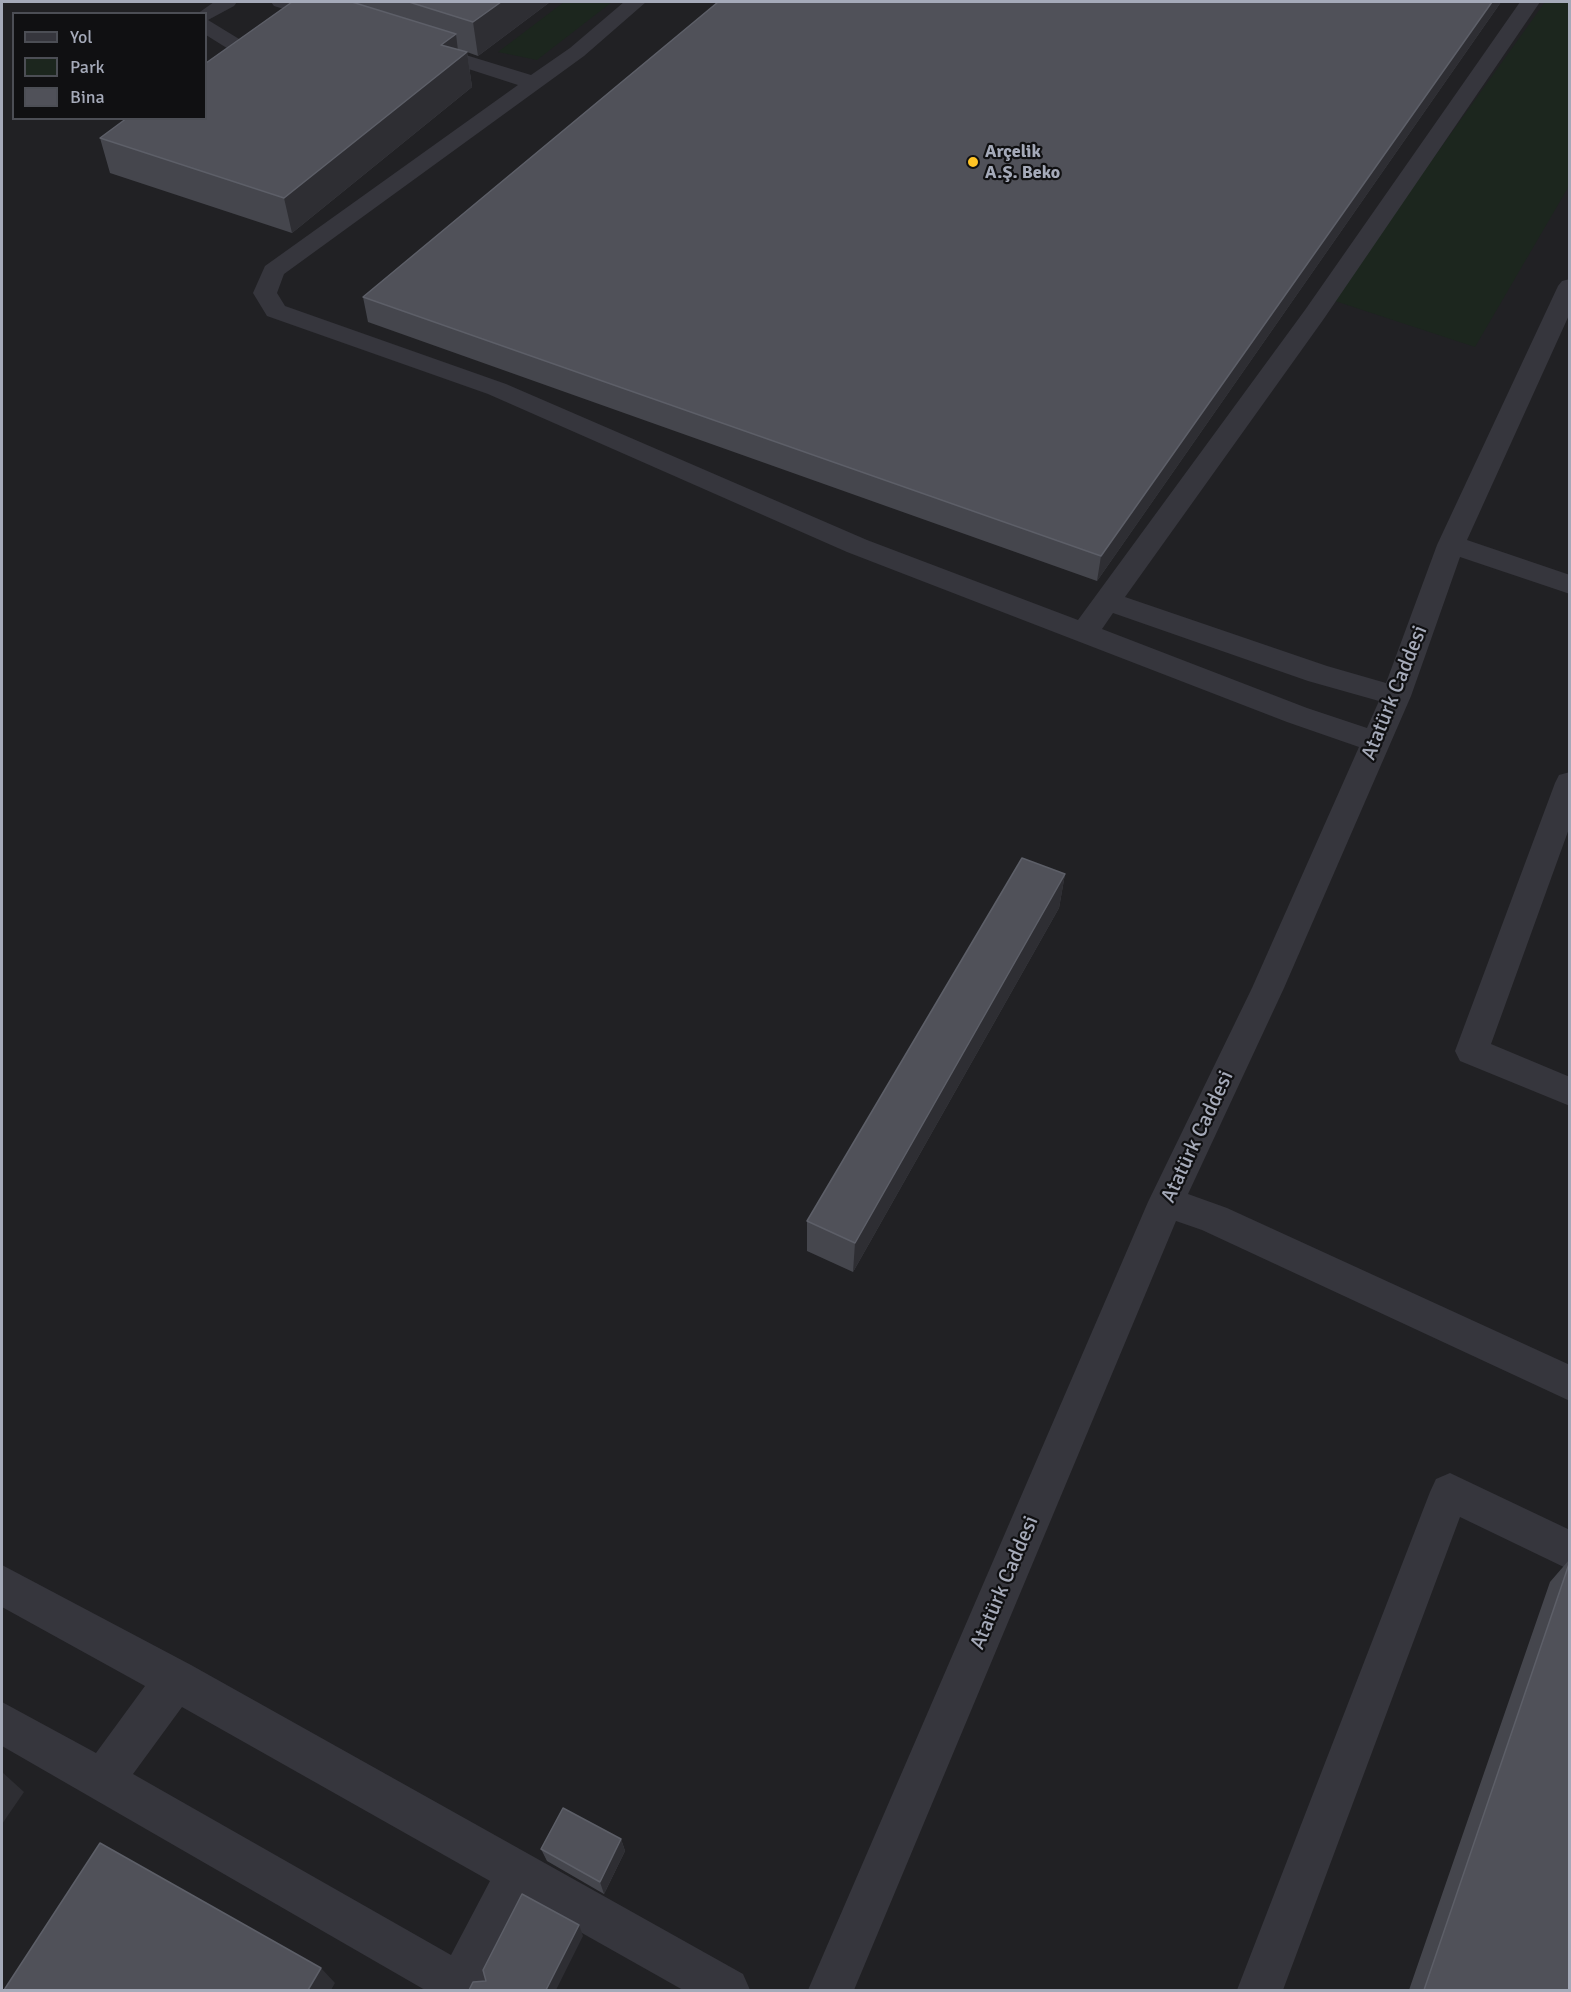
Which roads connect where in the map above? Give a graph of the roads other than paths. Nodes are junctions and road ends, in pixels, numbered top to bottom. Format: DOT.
graph roads {
  1 [pos="227,2"];
  2 [pos="281,2"];
  3 [pos="636,2"];
  4 [pos="1530,2"];
  5 [pos="207,14"];
  6 [pos="347,23"];
  7 [pos="207,27"];
  8 [pos="412,44"];
  9 [pos="237,46"];
  10 [pos="533,83"];
  11 [pos="1569,286"];
  12 [pos="1451,545"];
  13 [pos="1569,585"];
  14 [pos="1107,602"];
  15 [pos="1084,633"];
  16 [pos="1396,696"];
  17 [pos="1376,742"];
  18 [pos="1568,794"];
  19 [pos="1569,1092"];
  20 [pos="1166,1202"];
  21 [pos="1569,1384"];
  22 [pos="1569,1551"];
  23 [pos="2,1585"];
  24 [pos="176,1680"];
  25 [pos="2,1724"];
  26 [pos="101,1781"];
  27 [pos="518,1873"];
  28 [pos="462,1989"];
  29 [pos="727,1990"];
  30 [pos="831,1990"];
  31 [pos="1260,1990"];
  1 -- 5 [label="street"];
  2 -- 6 [label="street"];
  3 -- 10 [label="street"];
  4 -- 14 [label="street"];
  7 -- 9 [label="street"];
  8 -- 10 [label="street"];
  10 -- 15 [label="street"];
  11 -- 12 [label="street, Atatürk Caddesi"];
  12 -- 13 [label="street"];
  12 -- 16 [label="street, Atatürk Caddesi"];
  14 -- 15 [label="street"];
  14 -- 16 [label="street"];
  15 -- 17 [label="street"];
  16 -- 17 [label="street, Atatürk Caddesi"];
  17 -- 20 [label="street, Atatürk Caddesi"];
  18 -- 19 [label="street"];
  20 -- 21 [label="street"];
  20 -- 30 [label="street, Atatürk Caddesi"];
  22 -- 31 [label="street"];
  23 -- 24 [label="street"];
  24 -- 26 [label="street"];
  24 -- 27 [label="street"];
  25 -- 26 [label="street"];
  26 -- 28 [label="street"];
  27 -- 28 [label="street"];
  27 -- 29 [label="street"];
}
